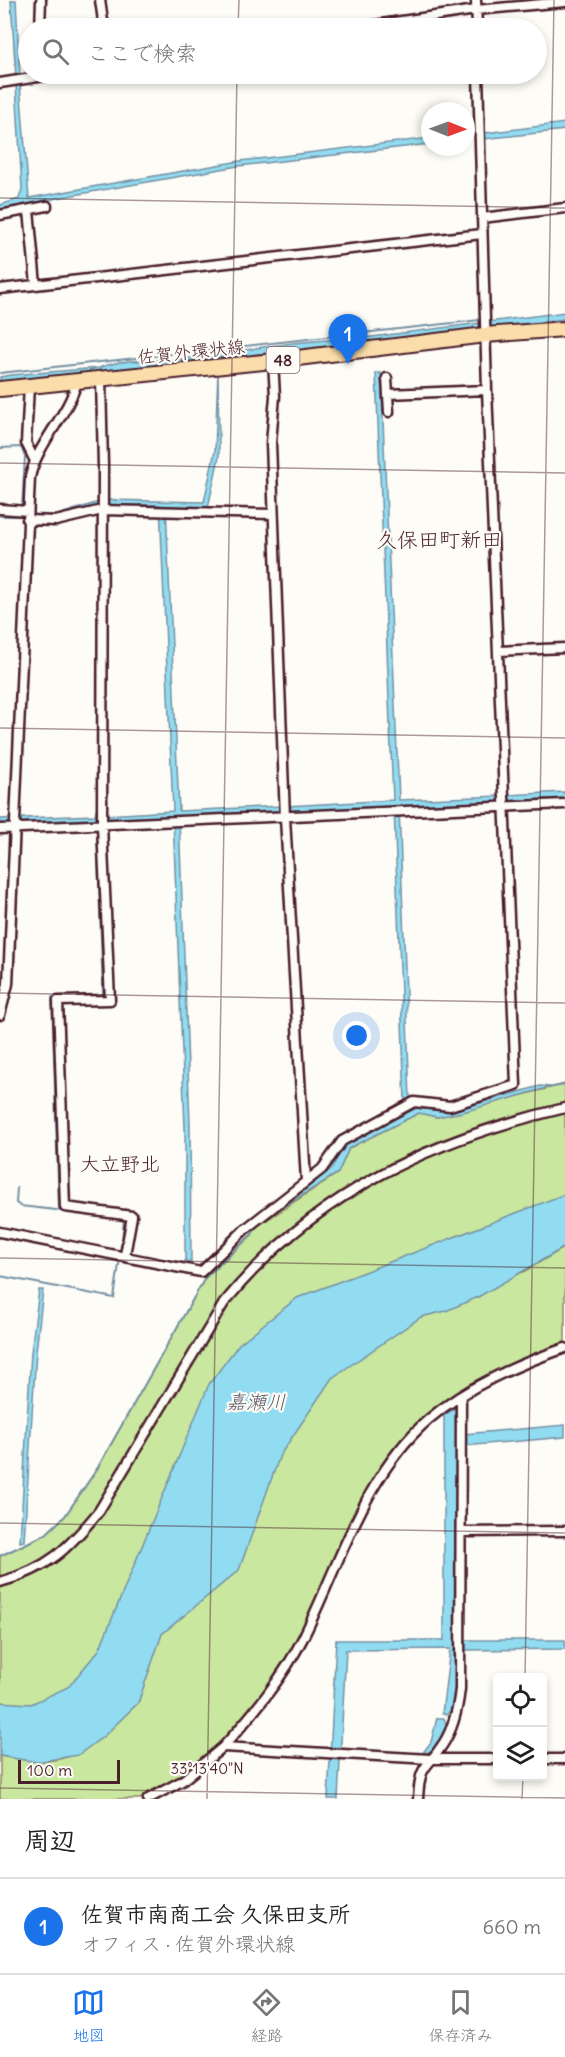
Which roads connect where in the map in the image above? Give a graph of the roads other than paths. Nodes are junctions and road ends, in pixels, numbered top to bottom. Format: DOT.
graph roads {
  1 [pos="41,0"];
  2 [pos="100,0"];
  3 [pos="476,0"];
  4 [pos="565,2"];
  5 [pos="476,10"];
  6 [pos="40,18"];
  7 [pos="103,18"];
  8 [pos="422,18"];
  9 [pos="476,18"];
  10 [pos="18,79"];
  11 [pos="0,83"];
  12 [pos="478,84"];
  13 [pos="47,206"];
  14 [pos="565,208"];
  15 [pos="29,210"];
  16 [pos="0,215"];
  17 [pos="482,218"];
  18 [pos="482,234"];
  19 [pos="36,285"];
  20 [pos="0,289"];
  21 [pos="485,329"];
  22 [pos="565,329"];
  23 [pos="273,361"];
  24 [pos="387,378"];
  25 [pos="101,379"];
  26 [pos="78,382"];
  27 [pos="29,386"];
  28 [pos="0,389"];
  29 [pos="488,390"];
  30 [pos="388,394"];
  31 [pos="389,411"];
  32 [pos="34,459"];
  33 [pos="102,506"];
  34 [pos="0,509"];
  35 [pos="25,513"];
  36 [pos="273,514"];
  37 [pos="565,648"];
  38 [pos="498,651"];
  39 [pos="565,804"];
  40 [pos="505,805"];
  41 [pos="285,816"];
  42 [pos="102,821"];
  43 [pos="0,829"];
  44 [pos="14,829"];
  45 [pos="0,1015"];
  46 [pos="565,1108"];
  47 [pos="306,1181"];
  48 [pos="0,1232"];
  49 [pos="122,1255"];
  50 [pos="565,1348"];
  51 [pos="461,1397"];
  52 [pos="565,1531"];
  53 [pos="461,1532"];
  54 [pos="0,1582"];
  55 [pos="222,1747"];
  56 [pos="430,1759"];
  57 [pos="493,1759"];
  58 [pos="547,1759"];
  59 [pos="565,1759"];
  60 [pos="148,1799"];
  61 [pos="418,1799"];
  1 -- 6 [label="street"];
  2 -- 7 [label="street"];
  3 -- 5 [label="street"];
  4 -- 5 [label="street"];
  5 -- 8 [label="street"];
  5 -- 9 [label="street"];
  10 -- 11 [label="street"];
  12 -- 17 [label="street"];
  13 -- 15 [label="street"];
  14 -- 17 [label="street"];
  15 -- 16 [label="street"];
  15 -- 19 [label="street"];
  17 -- 18 [label="street"];
  18 -- 19 [label="street"];
  18 -- 21 [label="street"];
  19 -- 20 [label="street"];
  21 -- 22 [label="main road, 佐賀外環状線 / 48"];
  21 -- 23 [label="main road, 佐賀外環状線 / 48"];
  21 -- 29 [label="street"];
  23 -- 25 [label="main road, 佐賀外環状線 / 48"];
  23 -- 36 [label="street"];
  24 -- 30 [label="street"];
  25 -- 26 [label="main road, 佐賀外環状線 / 48"];
  25 -- 33 [label="street"];
  26 -- 27 [label="main road, 佐賀外環状線 / 48"];
  26 -- 32 [label="street"];
  27 -- 28 [label="main road, 佐賀外環状線 / 48"];
  27 -- 32 [label="street"];
  29 -- 30 [label="street"];
  29 -- 38 [label="street"];
  30 -- 31 [label="street"];
  32 -- 35 [label="street"];
  33 -- 35 [label="street"];
  33 -- 36 [label="street"];
  33 -- 42 [label="street"];
  34 -- 35 [label="street"];
  35 -- 44 [label="street"];
  36 -- 41 [label="street"];
  37 -- 38 [label="street"];
  38 -- 40 [label="street"];
  39 -- 40 [label="street"];
  40 -- 41 [label="street"];
  40 -- 47 [label="street"];
  41 -- 42 [label="street"];
  41 -- 47 [label="street"];
  42 -- 44 [label="street"];
  42 -- 49 [label="street"];
  43 -- 44 [label="street"];
  44 -- 45 [label="street"];
  46 -- 54 [label="street"];
  47 -- 49 [label="street"];
  48 -- 49 [label="street"];
  50 -- 51 [label="street"];
  51 -- 53 [label="street"];
  51 -- 55 [label="street"];
  52 -- 53 [label="street"];
  53 -- 56 [label="street"];
  55 -- 56 [label="street"];
  55 -- 60 [label="street"];
  56 -- 57 [label="street"];
  56 -- 61 [label="street"];
  58 -- 59 [label="street"];
}
